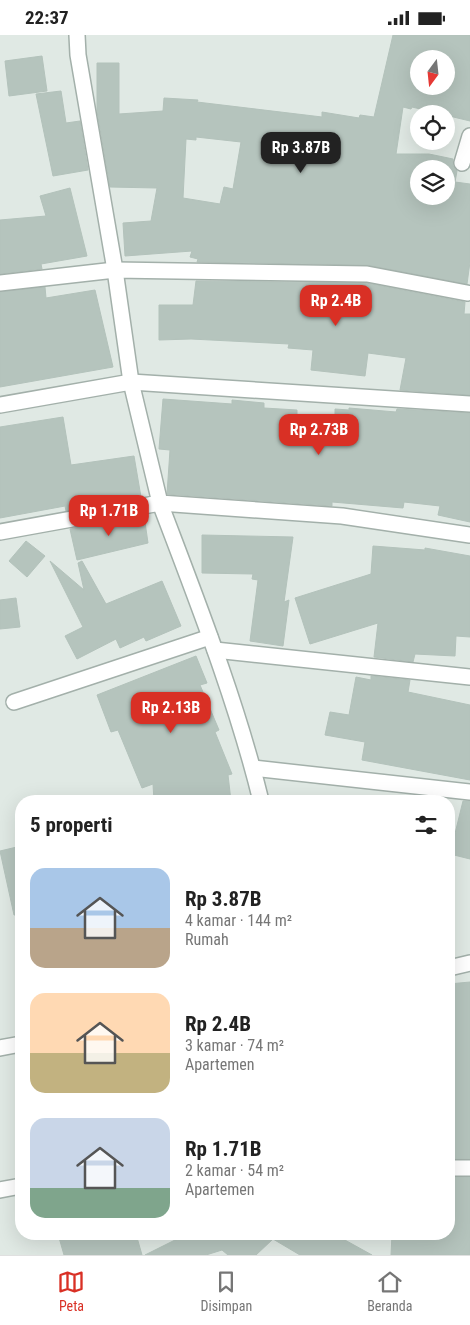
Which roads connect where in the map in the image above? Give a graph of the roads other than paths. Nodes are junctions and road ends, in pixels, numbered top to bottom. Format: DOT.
graph roads {
  1 [pos="77,35"];
  2 [pos="470,136"];
  3 [pos="462,163"];
  4 [pos="115,270"];
  5 [pos="0,283"];
  6 [pos="467,293"];
  7 [pos="131,382"];
  8 [pos="470,404"];
  9 [pos="0,405"];
  10 [pos="160,503"];
  11 [pos="0,532"];
  12 [pos="470,535"];
  13 [pos="212,644"];
  14 [pos="470,677"];
  15 [pos="14,702"];
  16 [pos="253,768"];
  17 [pos="470,792"];
  18 [pos="260,795"];
  19 [pos="470,963"];
  20 [pos="455,967"];
  21 [pos="15,1045"];
  22 [pos="0,1048"];
  23 [pos="455,1168"];
  24 [pos="470,1168"];
  25 [pos="15,1187"];
  26 [pos="0,1190"];
  1 -- 4 [label="street"];
  2 -- 3 [label="street"];
  4 -- 5 [label="street"];
  4 -- 6 [label="street"];
  4 -- 7 [label="street"];
  7 -- 8 [label="street"];
  7 -- 9 [label="street"];
  7 -- 10 [label="street"];
  10 -- 11 [label="street"];
  10 -- 12 [label="street"];
  10 -- 13 [label="street"];
  13 -- 14 [label="street"];
  13 -- 15 [label="street"];
  13 -- 16 [label="street"];
  16 -- 17 [label="street"];
  16 -- 18 [label="street"];
  19 -- 20 [label="street"];
  21 -- 22 [label="street"];
  23 -- 24 [label="street"];
  25 -- 26 [label="street"];
}
